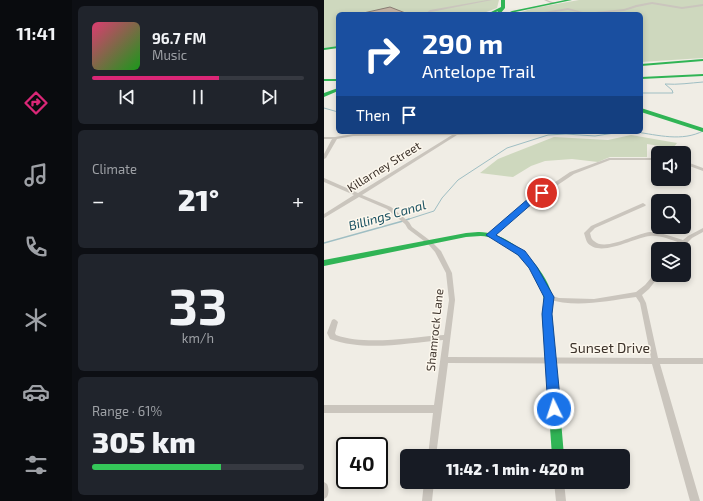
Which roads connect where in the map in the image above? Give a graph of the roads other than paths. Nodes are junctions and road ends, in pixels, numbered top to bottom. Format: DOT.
graph roads {
  1 [pos="491,0"];
  2 [pos="508,0"];
  3 [pos="545,0"];
  4 [pos="570,0"];
  5 [pos="554,3"];
  6 [pos="703,3"];
  7 [pos="429,12"];
  8 [pos="504,12"];
  9 [pos="544,12"];
  10 [pos="577,12"];
  11 [pos="604,12"];
  12 [pos="336,47"];
  13 [pos="324,49"];
  14 [pos="703,60"];
  15 [pos="643,64"];
  16 [pos="703,75"];
  17 [pos="643,78"];
  18 [pos="324,80"];
  19 [pos="336,80"];
  20 [pos="336,87"];
  21 [pos="336,90"];
  22 [pos="324,92"];
  23 [pos="324,95"];
  24 [pos="643,111"];
  25 [pos="702,129"];
  26 [pos="482,134"];
  27 [pos="455,135"];
  28 [pos="324,138"];
  29 [pos="335,138"];
  30 [pos="324,158"];
  31 [pos="651,159"];
  32 [pos="691,165"];
  33 [pos="703,170"];
  34 [pos="324,180"];
  35 [pos="358,195"];
  36 [pos="644,205"];
  37 [pos="324,216"];
  38 [pos="703,231"];
  39 [pos="491,235"];
  40 [pos="683,242"];
  41 [pos="430,243"];
  42 [pos="324,263"];
  43 [pos="651,282"];
  44 [pos="638,294"];
  45 [pos="549,297"];
  46 [pos="334,322"];
  47 [pos="447,337"];
  48 [pos="444,360"];
  49 [pos="551,361"];
  50 [pos="655,361"];
  51 [pos="703,361"];
  52 [pos="324,409"];
  53 [pos="438,409"];
  54 [pos="433,449"];
  55 [pos="557,449"];
  56 [pos="324,487"];
  57 [pos="428,489"];
  58 [pos="560,489"];
  59 [pos="324,494"];
  60 [pos="426,501"];
  61 [pos="561,501"];
  62 [pos="695,501"];
  1 -- 7 [label="street"];
  2 -- 8 [label="main road"];
  3 -- 5 [label="street"];
  4 -- 5 [label="main road"];
  5 -- 8 [label="main road"];
  6 -- 11 [label="street"];
  9 -- 10 [label="street"];
  12 -- 13 [label="main road"];
  14 -- 15 [label="main road"];
  16 -- 17 [label="main road"];
  18 -- 19 [label="main road"];
  20 -- 22 [label="main road"];
  21 -- 23 [label="main road"];
  24 -- 25 [label="main road"];
  26 -- 27 [label="street"];
  27 -- 29 [label="street"];
  27 -- 35 [label="street, Killarney Street"];
  28 -- 29 [label="street"];
  29 -- 30 [label="street"];
  31 -- 39 [label="street"];
  32 -- 33 [label="street"];
  34 -- 35 [label="street"];
  35 -- 37 [label="street, Killarney Street"];
  35 -- 41 [label="street, Shamrock Lane"];
  36 -- 40 [label="street"];
  38 -- 40 [label="street"];
  39 -- 41 [label="main road"];
  39 -- 45 [label="main road"];
  41 -- 42 [label="main road"];
  41 -- 47 [label="street, Shamrock Lane"];
  43 -- 44 [label="street"];
  44 -- 45 [label="street"];
  44 -- 50 [label="street"];
  45 -- 49 [label="main road"];
  46 -- 47 [label="street"];
  47 -- 48 [label="street, Shamrock Lane"];
  48 -- 49 [label="street, Sunset Drive"];
  48 -- 53 [label="street, Shamrock Lane"];
  49 -- 50 [label="street, Sunset Drive"];
  49 -- 55 [label="main road"];
  50 -- 51 [label="street, Sunset Drive"];
  50 -- 62 [label="street"];
  52 -- 53 [label="street"];
  53 -- 54 [label="street, Shamrock Lane"];
  56 -- 59 [label="street"];
  57 -- 60 [label="street"];
  58 -- 61 [label="street"];
}
